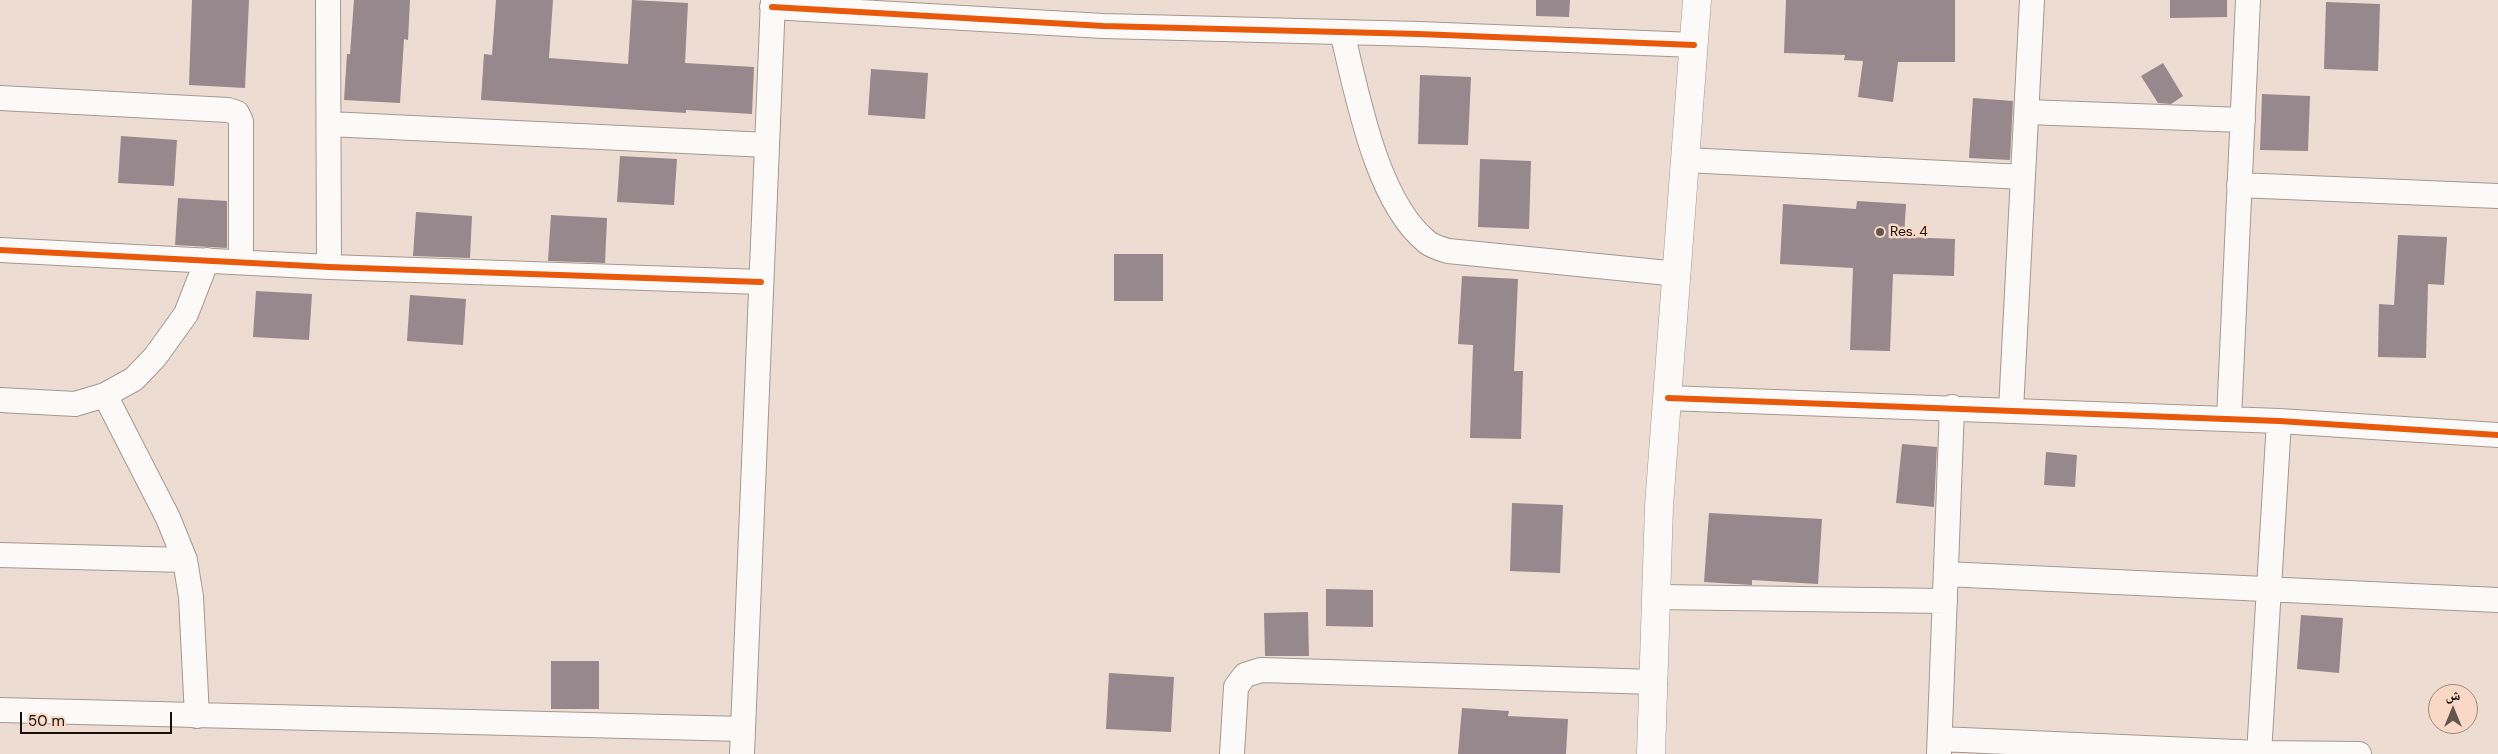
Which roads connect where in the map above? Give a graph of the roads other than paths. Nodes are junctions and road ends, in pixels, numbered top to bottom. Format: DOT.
graph roads {
  1 [pos="328,0"];
  2 [pos="1697,0"];
  3 [pos="2032,0"];
  4 [pos="2248,0"];
  5 [pos="772,3"];
  6 [pos="1342,32"];
  7 [pos="1694,45"];
  8 [pos="0,98"];
  9 [pos="2027,112"];
  10 [pos="2243,120"];
  11 [pos="328,124"];
  12 [pos="767,145"];
  13 [pos="1686,160"];
  14 [pos="2023,177"];
  15 [pos="2239,185"];
  16 [pos="2498,196"];
  17 [pos="0,250"];
  18 [pos="207,260"];
  19 [pos="241,262"];
  20 [pos="329,267"];
  21 [pos="1678,274"];
  22 [pos="761,282"];
  23 [pos="105,395"];
  24 [pos="1668,398"];
  25 [pos="0,400"];
  26 [pos="1952,407"];
  27 [pos="2011,410"];
  28 [pos="2229,419"];
  29 [pos="2279,421"];
  30 [pos="2498,435"];
  31 [pos="0,555"];
  32 [pos="185,560"];
  33 [pos="1946,574"];
  34 [pos="2269,588"];
  35 [pos="1657,597"];
  36 [pos="2498,600"];
  37 [pos="1945,601"];
  38 [pos="1655,682"];
  39 [pos="0,710"];
  40 [pos="197,716"];
  41 [pos="743,728"];
  42 [pos="1939,746"];
  43 [pos="2259,753"];
  44 [pos="742,754"];
  45 [pos="1232,754"];
  46 [pos="1651,754"];
  47 [pos="2359,754"];
  1 -- 11 [label="street"];
  2 -- 7 [label="main road"];
  3 -- 9 [label="street"];
  4 -- 10 [label="street"];
  5 -- 6 [label="street"];
  5 -- 12 [label="street"];
  6 -- 7 [label="street"];
  6 -- 21 [label="street"];
  7 -- 13 [label="main road"];
  8 -- 19 [label="street"];
  9 -- 10 [label="street"];
  9 -- 14 [label="street"];
  10 -- 15 [label="street"];
  11 -- 12 [label="street"];
  11 -- 20 [label="street"];
  12 -- 22 [label="street"];
  13 -- 14 [label="street"];
  13 -- 21 [label="main road"];
  14 -- 27 [label="street"];
  15 -- 16 [label="street"];
  15 -- 28 [label="street"];
  17 -- 18 [label="street"];
  18 -- 19 [label="street"];
  18 -- 23 [label="street"];
  19 -- 20 [label="street"];
  20 -- 22 [label="street"];
  21 -- 24 [label="main road"];
  22 -- 41 [label="street"];
  23 -- 25 [label="street"];
  23 -- 32 [label="street"];
  24 -- 26 [label="street"];
  24 -- 35 [label="main road"];
  26 -- 27 [label="street"];
  26 -- 33 [label="street"];
  27 -- 28 [label="street"];
  28 -- 29 [label="street"];
  29 -- 30 [label="street"];
  29 -- 34 [label="street"];
  31 -- 32 [label="street"];
  32 -- 40 [label="street"];
  33 -- 34 [label="street"];
  33 -- 37 [label="street"];
  34 -- 36 [label="street"];
  34 -- 43 [label="street"];
  35 -- 37 [label="street"];
  35 -- 38 [label="main road"];
  37 -- 42 [label="street"];
  38 -- 45 [label="street"];
  38 -- 46 [label="main road"];
  39 -- 40 [label="street"];
  40 -- 41 [label="street"];
  41 -- 44 [label="street"];
  42 -- 43 [label="street"];
  43 -- 47 [label="street"];
}
